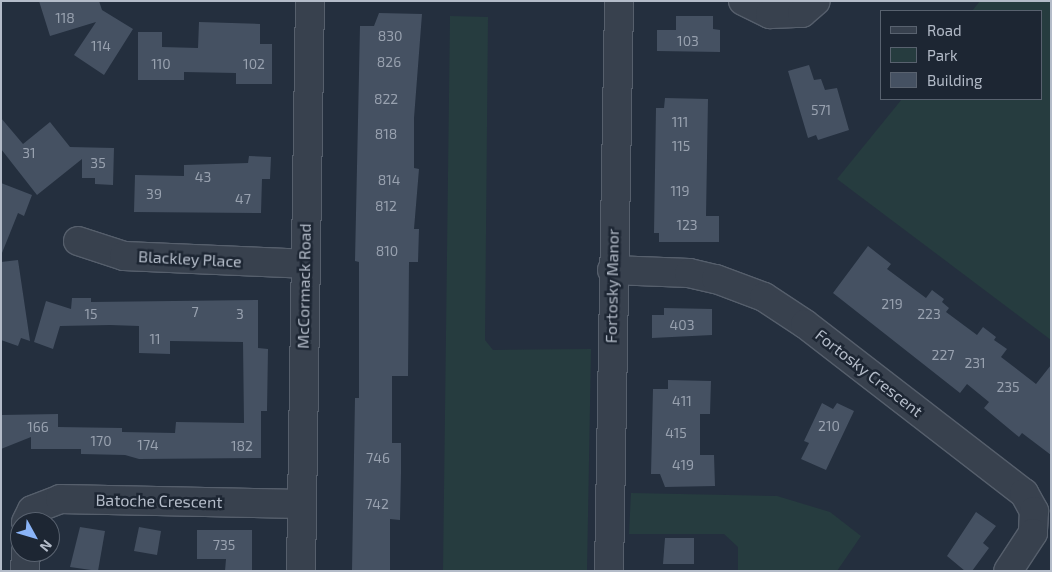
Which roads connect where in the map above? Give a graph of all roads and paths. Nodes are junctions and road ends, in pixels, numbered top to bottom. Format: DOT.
graph roads {
  1 [pos="310,1"];
  2 [pos="619,1"];
  3 [pos="744,1"];
  4 [pos="816,1"];
  5 [pos="78,240"];
  6 [pos="304,264"];
  7 [pos="612,270"];
  8 [pos="302,504"];
  9 [pos="31,512"];
  10 [pos="301,571"];
  11 [pos="609,571"];
  12 [pos="1008,571"];
  1 -- 6 [label="street, McCormack Road"];
  2 -- 7 [label="street, Fortosky Manor"];
  3 -- 4 [label="street"];
  5 -- 6 [label="street, Blackley Place"];
  6 -- 8 [label="street, McCormack Road"];
  7 -- 11 [label="street, Fortosky Manor"];
  7 -- 12 [label="street, Fortosky Crescent"];
  8 -- 9 [label="street, Batoche Crescent"];
  8 -- 10 [label="street, McCormack Road"];
}
